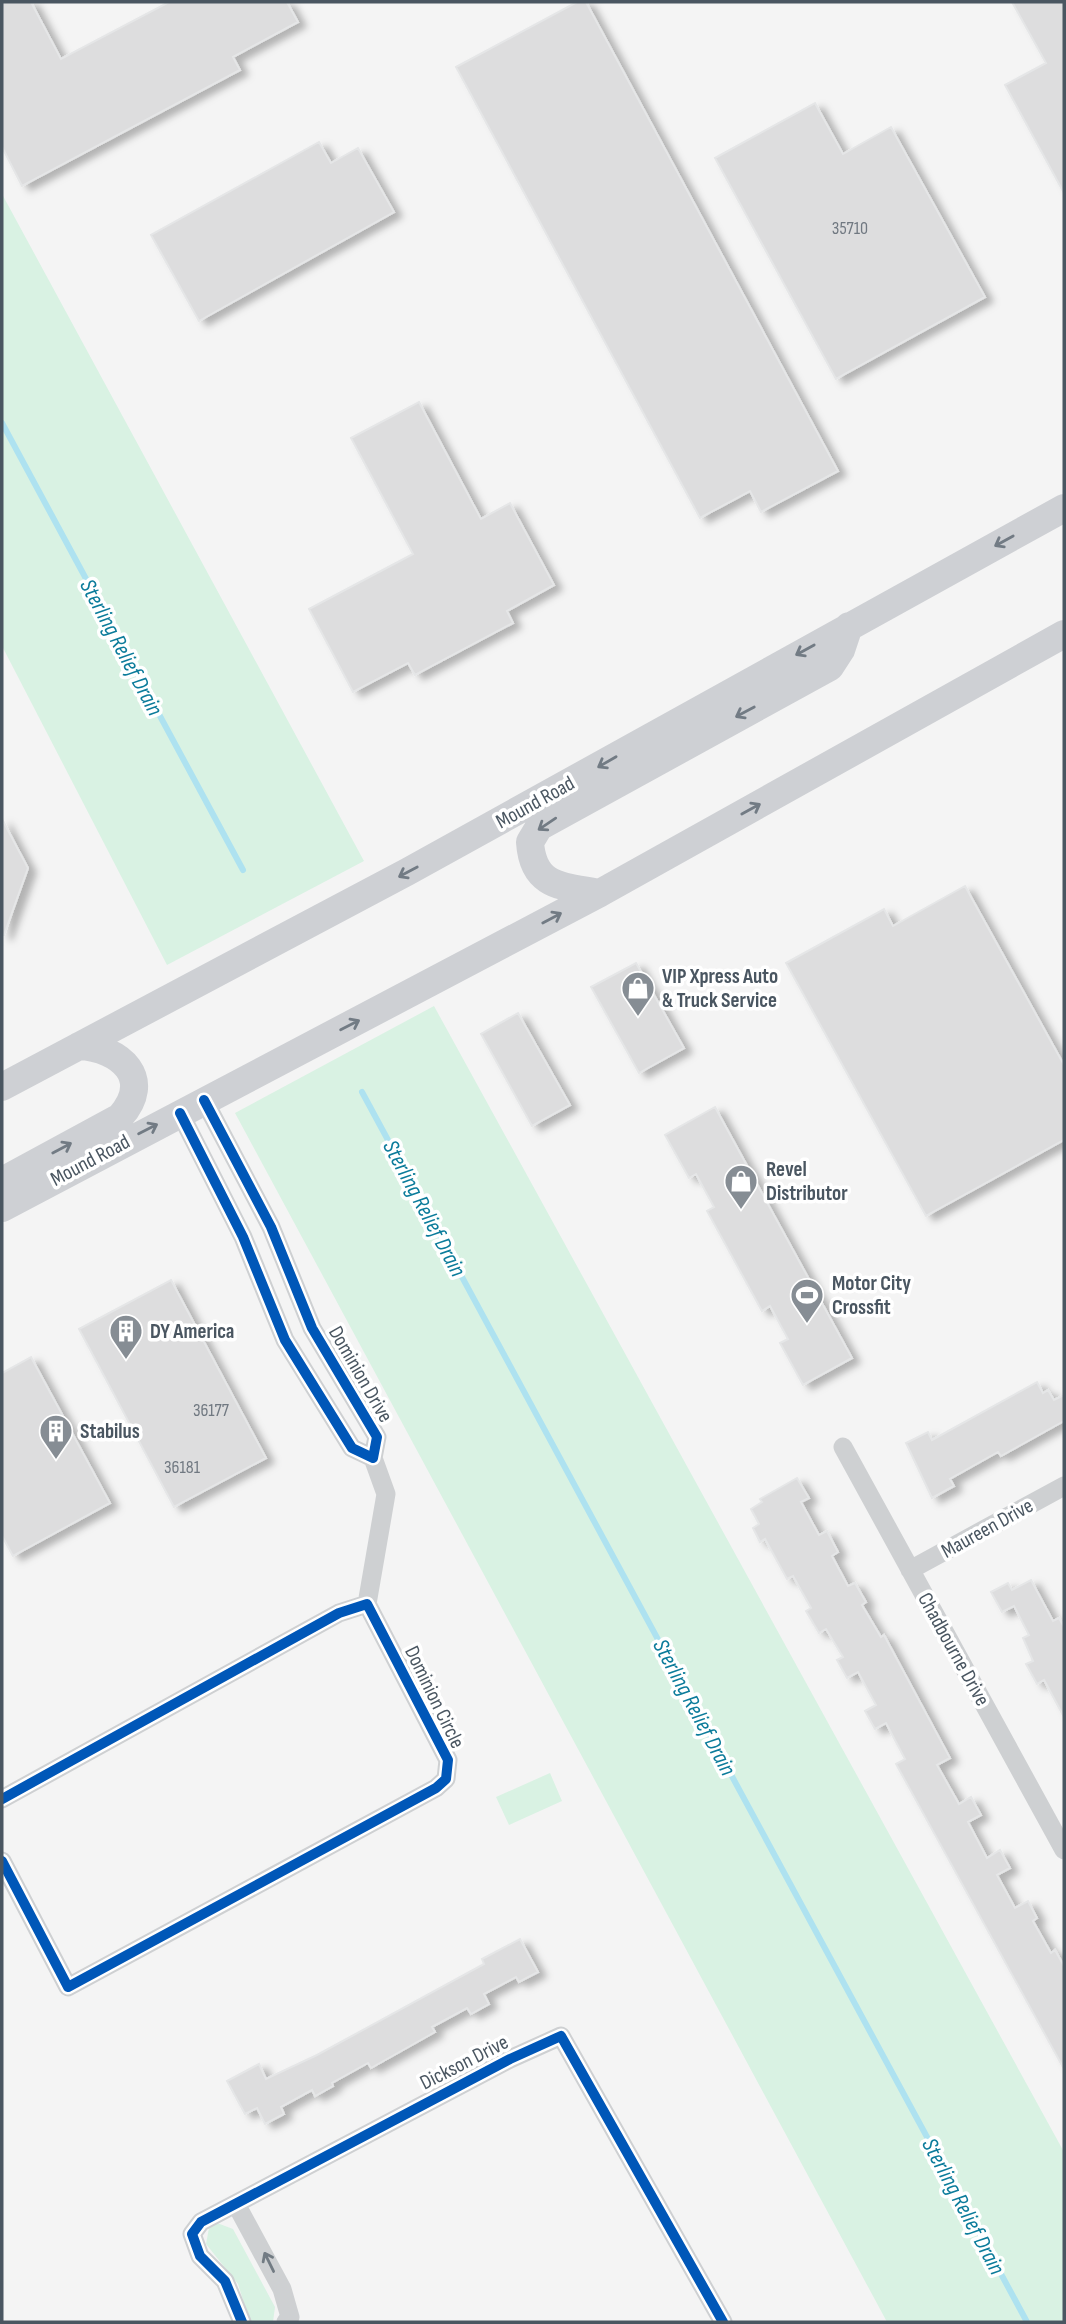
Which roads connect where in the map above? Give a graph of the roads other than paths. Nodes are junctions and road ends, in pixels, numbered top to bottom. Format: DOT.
graph roads {
  1 [pos="1064,508"];
  2 [pos="849,626"];
  3 [pos="1064,634"];
  4 [pos="600,893"];
  5 [pos="79,1046"];
  6 [pos="2,1087"];
  7 [pos="192,1107"];
  8 [pos="2,1181"];
  9 [pos="2,1208"];
  10 [pos="843,1447"];
  11 [pos="373,1458"];
  12 [pos="1064,1486"];
  13 [pos="910,1570"];
  14 [pos="367,1604"];
  15 [pos="2,1799"];
  16 [pos="1064,1850"];
  17 [pos="2,1861"];
  18 [pos="236,2204"];
  19 [pos="242,2322"];
  20 [pos="286,2322"];
  21 [pos="723,2322"];
  1 -- 2 [label="main road, Mound Road, one-way"];
  2 -- 4 [label="main road, one-way"];
  2 -- 5 [label="main road, Mound Road, one-way"];
  4 -- 3 [label="main road, Mound Road, one-way"];
  7 -- 4 [label="main road, Mound Road, one-way"];
  5 -- 6 [label="main road, Mound Road"];
  8 -- 5 [label="main road, one-way"];
  9 -- 7 [label="main road, Mound Road, one-way"];
  7 -- 11 [label="street, Dominion Drive"];
  7 -- 11 [label="street, Dominion Drive"];
  10 -- 13 [label="street, Chadbourne Drive"];
  11 -- 14 [label="street, Dominion Drive"];
  12 -- 13 [label="street, Maureen Drive"];
  13 -- 16 [label="street, Chadbourne Drive"];
  14 -- 15 [label="street"];
  14 -- 17 [label="street, Dominion Circle"];
  18 -- 19 [label="street, Dickson Drive"];
  20 -- 18 [label="street, one-way"];
  18 -- 21 [label="street, Dickson Drive"];
}
